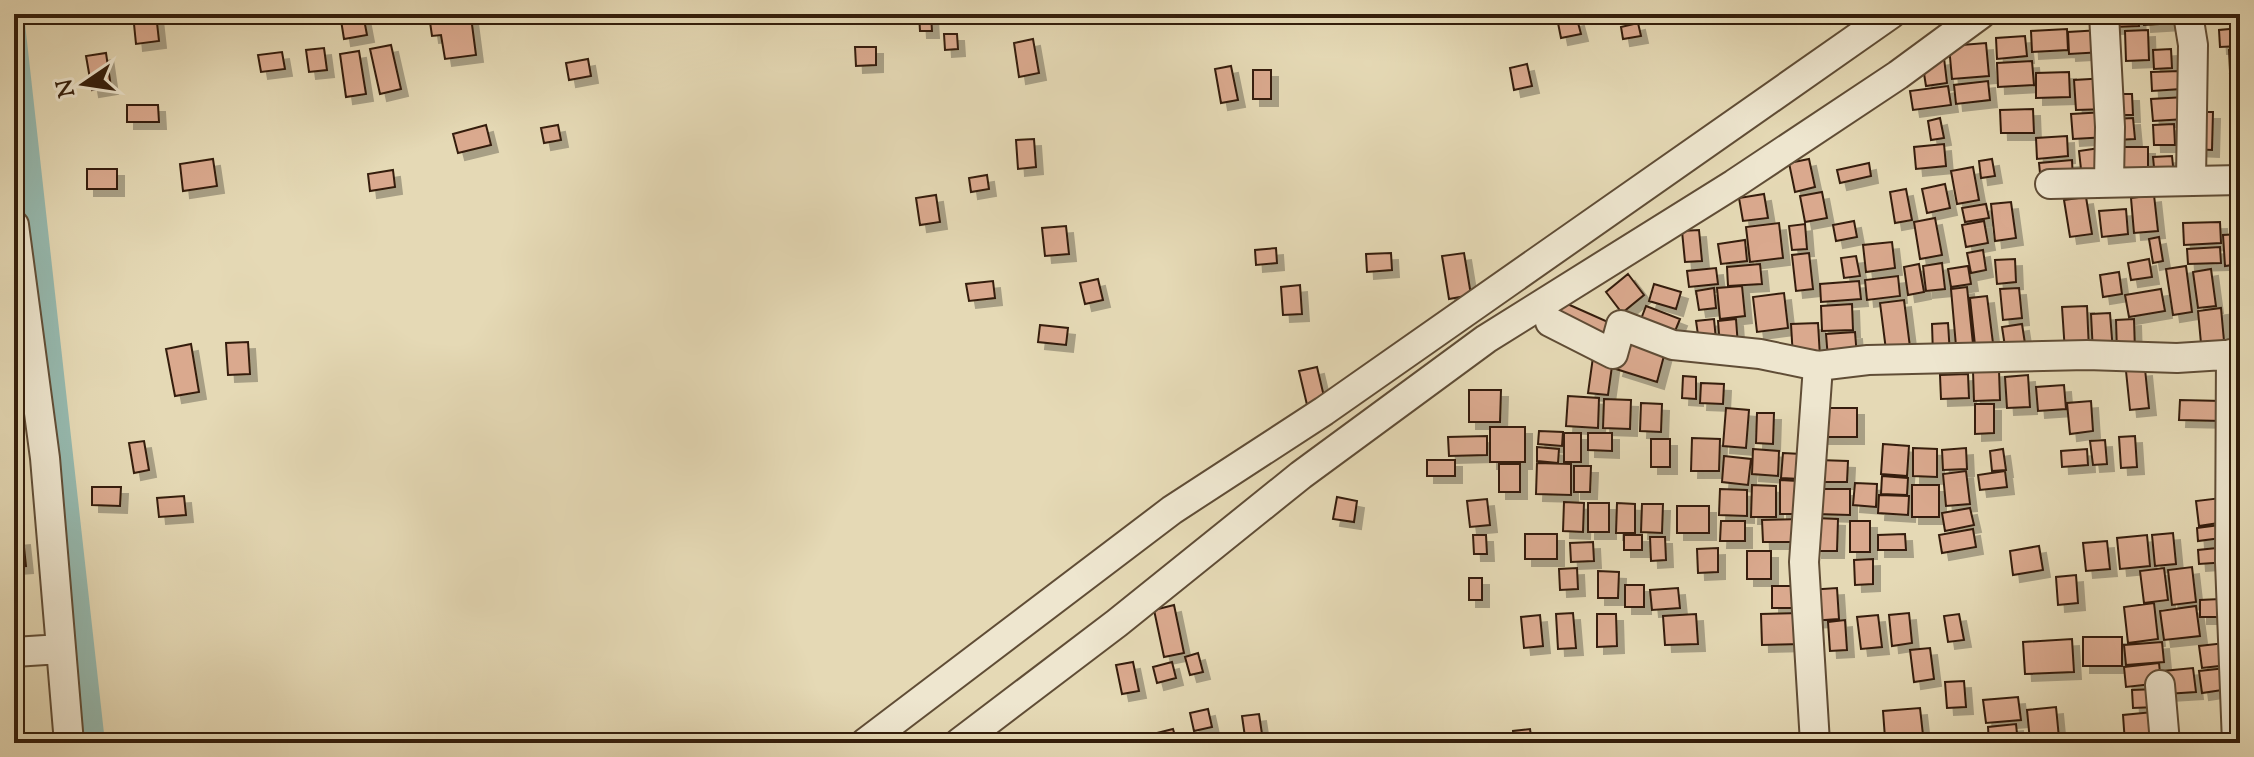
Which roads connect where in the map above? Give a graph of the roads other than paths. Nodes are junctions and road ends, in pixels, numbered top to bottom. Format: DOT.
graph roads {
  1 [pos="1891,14"];
  2 [pos="1981,14"];
  3 [pos="2104,14"];
  4 [pos="2188,14"];
  5 [pos="2191,180"];
  6 [pos="2240,180"];
  7 [pos="2109,181"];
  8 [pos="2050,184"];
  9 [pos="14,225"];
  10 [pos="17,270"];
  11 [pos="1550,322"];
  12 [pos="2236,354"];
  13 [pos="1818,366"];
  14 [pos="61,649"];
  15 [pos="14,652"];
  16 [pos="2160,685"];
  17 [pos="69,743"];
  18 [pos="865,743"];
  19 [pos="959,743"];
  20 [pos="1815,743"];
  21 [pos="2165,743"];
  22 [pos="2237,743"];
  1 -- 18 [label="street"];
  2 -- 19 [label="street"];
  3 -- 7 [label="street"];
  4 -- 5 [label="street"];
  5 -- 6 [label="street"];
  5 -- 7 [label="street"];
  7 -- 8 [label="street"];
  9 -- 10 [label="street"];
  10 -- 14 [label="street"];
  11 -- 13 [label="street"];
  12 -- 13 [label="street"];
  12 -- 22 [label="street"];
  13 -- 20 [label="street"];
  14 -- 15 [label="street"];
  14 -- 17 [label="street"];
  16 -- 21 [label="street"];
}
